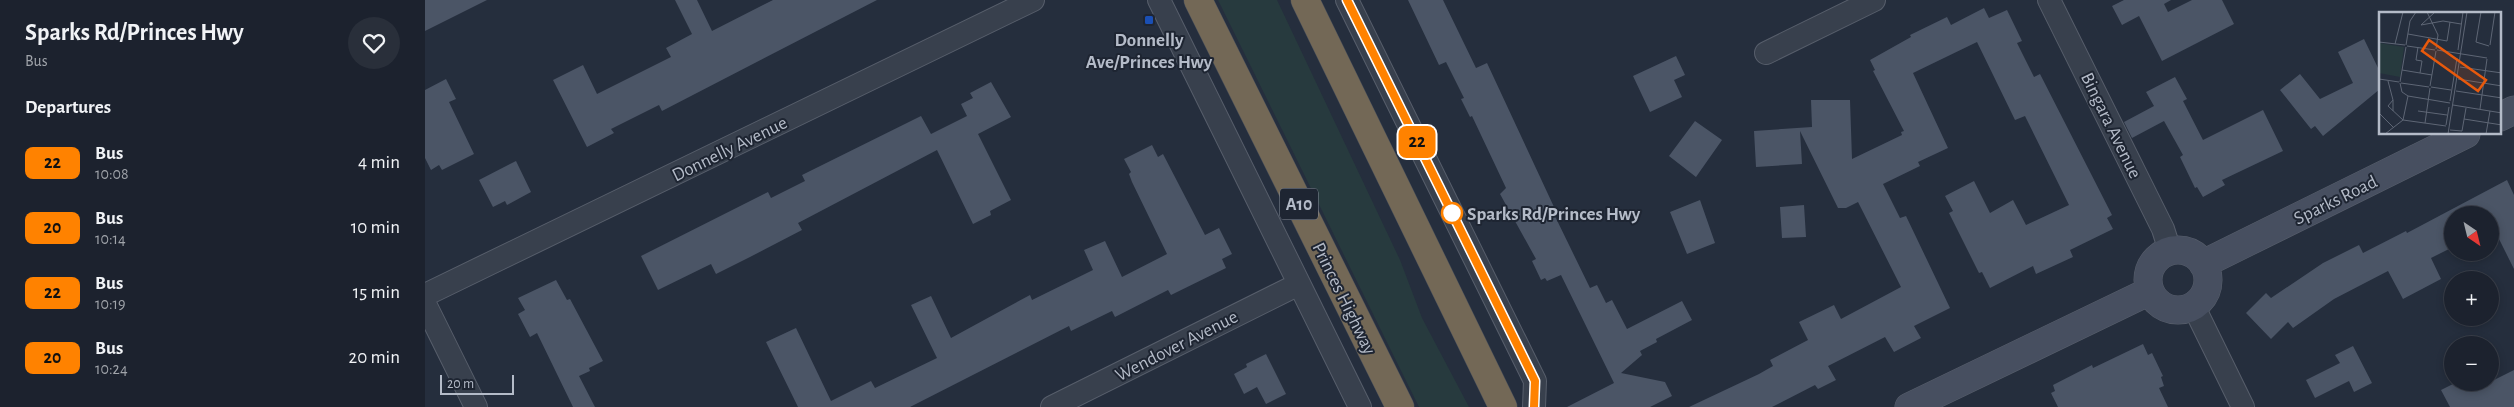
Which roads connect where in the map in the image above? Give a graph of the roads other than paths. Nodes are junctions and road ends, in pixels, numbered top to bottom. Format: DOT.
graph roads {
  1 [pos="1033,0"];
  2 [pos="1159,0"];
  3 [pos="1198,0"];
  4 [pos="1305,0"];
  5 [pos="1347,0"];
  6 [pos="1873,0"];
  7 [pos="2049,0"];
  8 [pos="1766,53"];
  9 [pos="2514,110"];
  10 [pos="2501,116"];
  11 [pos="2464,135"];
  12 [pos="2170,251"];
  13 [pos="2203,264"];
  14 [pos="1299,284"];
  15 [pos="2150,291"];
  16 [pos="425,295"];
  17 [pos="425,304"];
  18 [pos="2193,306"];
  19 [pos="476,407"];
  20 [pos="1052,407"];
  21 [pos="1360,407"];
  22 [pos="1399,407"];
  23 [pos="1503,407"];
  24 [pos="1534,407"];
  25 [pos="1909,407"];
  26 [pos="2243,407"];
  1 -- 16 [label="street, Donnelly Avenue"];
  2 -- 14 [label="street"];
  3 -- 22 [label="highway, Princes Highway / A10"];
  4 -- 23 [label="highway"];
  5 -- 24 [label="street"];
  6 -- 8 [label="street"];
  7 -- 12 [label="street, Bingara Avenue"];
  9 -- 10 [label="street"];
  11 -- 13 [label="street, Sparks Road"];
  12 -- 13 [label="street"];
  12 -- 15 [label="street"];
  13 -- 18 [label="street"];
  14 -- 20 [label="street, Wendover Avenue"];
  14 -- 21 [label="street"];
  15 -- 18 [label="street"];
  15 -- 25 [label="street"];
  17 -- 19 [label="street"];
  18 -- 26 [label="street"];
}
